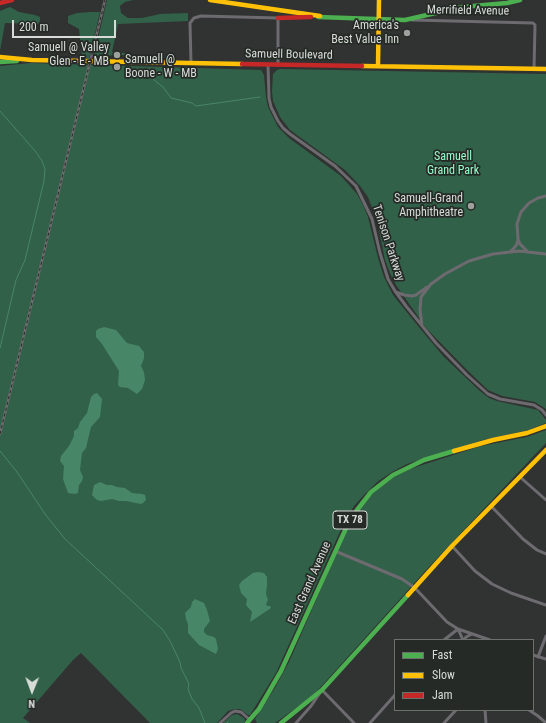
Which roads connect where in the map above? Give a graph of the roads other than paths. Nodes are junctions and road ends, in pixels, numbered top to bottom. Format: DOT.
graph roads {
  1 [pos="12,0"];
  2 [pos="210,0"];
  3 [pos="379,0"];
  4 [pos="520,0"];
  5 [pos="0,3"];
  6 [pos="320,16"];
  7 [pos="278,18"];
  8 [pos="378,19"];
  9 [pos="405,20"];
  10 [pos="0,57"];
  11 [pos="32,60"];
  12 [pos="0,62"];
  13 [pos="190,63"];
  14 [pos="268,65"];
  15 [pos="278,65"];
  16 [pos="378,66"];
  17 [pos="534,69"];
  18 [pos="546,70"];
  19 [pos="546,196"];
  20 [pos="518,239"];
  21 [pos="510,252"];
  22 [pos="527,252"];
  23 [pos="546,254"];
  24 [pos="430,284"];
  25 [pos="395,291"];
  26 [pos="422,327"];
  27 [pos="546,415"];
  28 [pos="546,426"];
  29 [pos="546,450"];
  30 [pos="520,477"];
  31 [pos="546,500"];
  32 [pos="491,506"];
  33 [pos="452,546"];
  34 [pos="335,550"];
  35 [pos="546,554"];
  36 [pos="414,588"];
  37 [pos="546,605"];
  38 [pos="458,629"];
  39 [pos="472,634"];
  40 [pos="546,636"];
  41 [pos="445,639"];
  42 [pos="463,639"];
  43 [pos="465,639"];
  44 [pos="487,639"];
  45 [pos="534,655"];
  46 [pos="538,657"];
  47 [pos="546,659"];
  48 [pos="322,690"];
  49 [pos="394,696"];
  50 [pos="455,711"];
  51 [pos="484,711"];
  52 [pos="530,711"];
  53 [pos="250,722"];
  54 [pos="220,723"];
  55 [pos="281,723"];
  56 [pos="296,723"];
  57 [pos="354,723"];
  58 [pos="370,723"];
  59 [pos="444,723"];
  60 [pos="486,723"];
  61 [pos="546,723"];
  1 -- 5 [label="main road"];
  2 -- 6 [label="main road"];
  3 -- 8 [label="main road"];
  4 -- 9 [label="main road"];
  6 -- 7 [label="main road, Merrifield Avenue"];
  6 -- 8 [label="main road, Merrifield Avenue"];
  7 -- 13 [label="street, Merrifield Avenue"];
  7 -- 15 [label="street"];
  8 -- 9 [label="main road, Merrifield Avenue"];
  8 -- 16 [label="main road"];
  9 -- 17 [label="street, Merrifield Avenue"];
  10 -- 11 [label="main road, Samuell Boulevard"];
  11 -- 12 [label="main road, Samuell Boulevard"];
  11 -- 13 [label="main road, Samuell Boulevard"];
  13 -- 14 [label="main road, Samuell Boulevard"];
  14 -- 15 [label="main road, Samuell Boulevard"];
  14 -- 25 [label="street, Tenison Parkway"];
  15 -- 16 [label="main road, Samuell Boulevard"];
  16 -- 17 [label="main road, Samuell Boulevard"];
  17 -- 18 [label="main road, Samuell Boulevard"];
  19 -- 20 [label="street"];
  20 -- 21 [label="street"];
  20 -- 22 [label="street"];
  21 -- 22 [label="street"];
  21 -- 24 [label="street"];
  22 -- 23 [label="street"];
  24 -- 25 [label="street"];
  24 -- 26 [label="street"];
  25 -- 26 [label="street, Tenison Parkway"];
  26 -- 27 [label="street, Tenison Parkway"];
  28 -- 34 [label="main road, East Grand Avenue / TX 78"];
  29 -- 30 [label="main road"];
  30 -- 31 [label="street"];
  30 -- 32 [label="main road"];
  32 -- 33 [label="main road"];
  32 -- 35 [label="street"];
  33 -- 36 [label="main road"];
  33 -- 37 [label="street"];
  34 -- 36 [label="street"];
  34 -- 53 [label="main road, East Grand Avenue / TX 78"];
  36 -- 38 [label="street"];
  36 -- 48 [label="main road"];
  38 -- 39 [label="street"];
  38 -- 41 [label="street"];
  38 -- 42 [label="street"];
  39 -- 43 [label="street"];
  39 -- 44 [label="street"];
  40 -- 46 [label="street"];
  45 -- 46 [label="street"];
  46 -- 47 [label="street"];
  48 -- 55 [label="main road"];
  48 -- 56 [label="street"];
  48 -- 57 [label="street"];
  49 -- 58 [label="street"];
  50 -- 59 [label="street"];
  51 -- 60 [label="street"];
  52 -- 61 [label="street"];
  53 -- 54 [label="street"];
}
